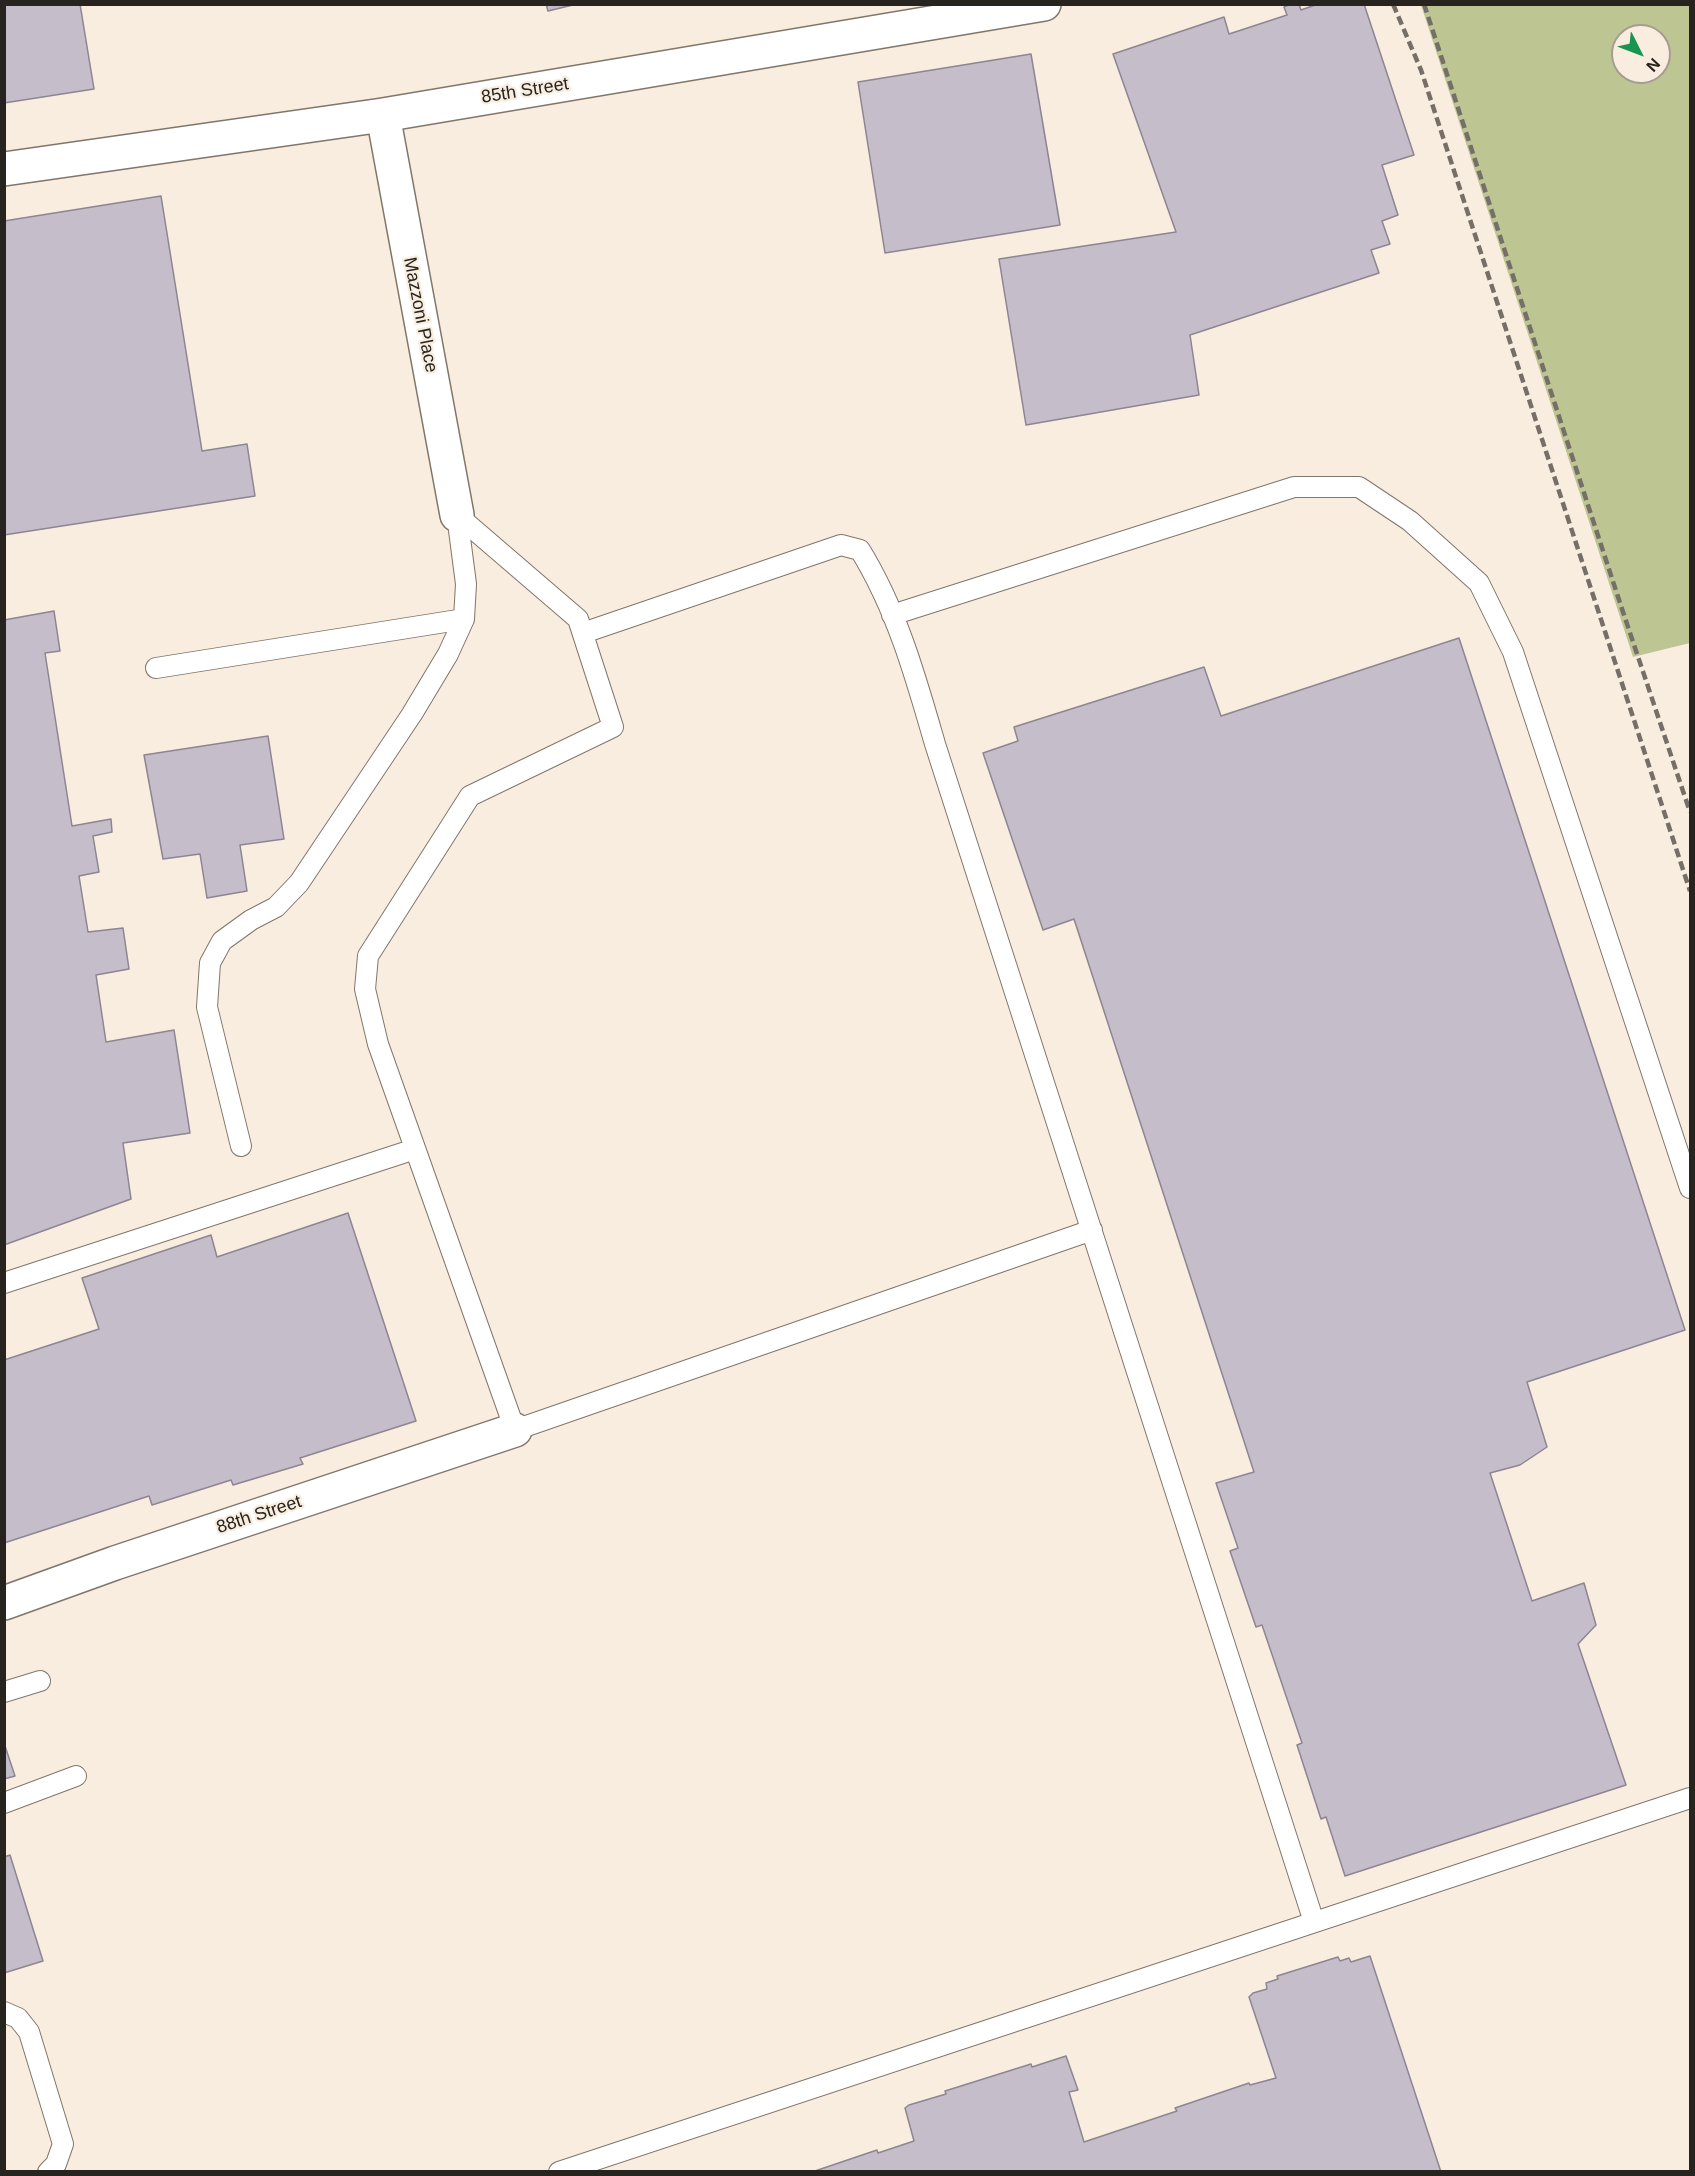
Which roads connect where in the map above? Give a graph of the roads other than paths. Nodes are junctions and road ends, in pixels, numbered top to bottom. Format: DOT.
graph roads {
  1 [pos="1044,4"];
  2 [pos="383,115"];
  3 [pos="4,169"];
  4 [pos="457,515"];
  5 [pos="892,615"];
  6 [pos="464,619"];
  7 [pos="583,633"];
  8 [pos="156,668"];
  9 [pos="241,1146"];
  10 [pos="416,1149"];
  11 [pos="1690,1188"];
  12 [pos="1092,1230"];
  13 [pos="4,1283"];
  14 [pos="515,1430"];
  15 [pos="4,1602"];
  16 [pos="40,1681"];
  17 [pos="4,1692"];
  18 [pos="76,1776"];
  19 [pos="1690,1797"];
  20 [pos="4,1803"];
  21 [pos="1314,1922"];
  22 [pos="4,2012"];
  23 [pos="48,2172"];
  24 [pos="559,2172"];
  1 -- 2 [label="street, 85th Street"];
  2 -- 3 [label="street, 85th Street"];
  2 -- 4 [label="street, Mazzoni Place"];
  4 -- 6 [label="lane"];
  4 -- 7 [label="lane"];
  5 -- 7 [label="lane"];
  5 -- 11 [label="lane"];
  5 -- 12 [label="lane"];
  6 -- 8 [label="lane"];
  6 -- 9 [label="lane"];
  7 -- 10 [label="lane"];
  10 -- 13 [label="lane"];
  10 -- 14 [label="lane"];
  12 -- 14 [label="lane"];
  12 -- 21 [label="lane"];
  14 -- 15 [label="street, 88th Street"];
  16 -- 17 [label="lane"];
  18 -- 20 [label="lane"];
  19 -- 21 [label="lane"];
  21 -- 24 [label="lane"];
  22 -- 23 [label="lane"];
}
